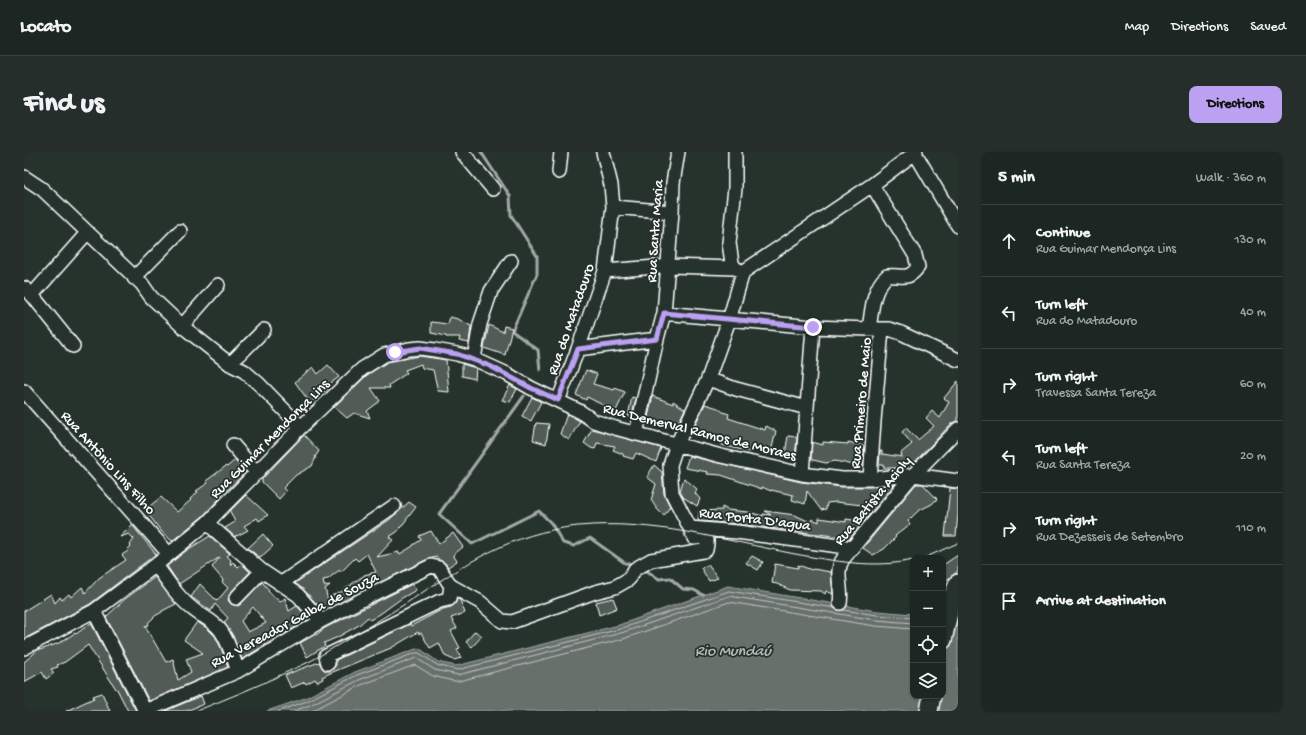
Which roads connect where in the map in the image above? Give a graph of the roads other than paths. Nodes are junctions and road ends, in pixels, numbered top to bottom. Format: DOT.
graph roads {
  1 [pos="462,152"];
  2 [pos="561,152"];
  3 [pos="603,152"];
  4 [pos="678,152"];
  5 [pos="735,152"];
  6 [pos="916,152"];
  7 [pos="558,172"];
  8 [pos="24,177"];
  9 [pos="872,185"];
  10 [pos="493,189"];
  11 [pos="613,207"];
  12 [pos="672,212"];
  13 [pos="958,226"];
  14 [pos="180,231"];
  15 [pos="87,233"];
  16 [pos="511,261"];
  17 [pos="669,266"];
  18 [pos="739,270"];
  19 [pos="605,271"];
  20 [pos="134,278"];
  21 [pos="218,285"];
  22 [pos="28,292"];
  23 [pos="664,313"];
  24 [pos="729,320"];
  25 [pos="182,326"];
  26 [pos="813,327"];
  27 [pos="882,329"];
  28 [pos="264,330"];
  29 [pos="869,330"];
  30 [pos="657,339"];
  31 [pos="73,346"];
  32 [pos="578,349"];
  33 [pos="474,359"];
  34 [pos="958,360"];
  35 [pos="230,364"];
  36 [pos="708,379"];
  37 [pos="24,391"];
  38 [pos="558,400"];
  39 [pos="807,408"];
  40 [pos="301,427"];
  41 [pos="958,429"];
  42 [pos="636,434"];
  43 [pos="677,444"];
  44 [pos="233,445"];
  45 [pos="257,473"];
  46 [pos="802,474"];
  47 [pos="913,475"];
  48 [pos="870,479"];
  49 [pos="958,481"];
  50 [pos="394,506"];
  51 [pos="207,523"];
  52 [pos="690,528"];
  53 [pos="853,548"];
  54 [pos="169,554"];
  55 [pos="156,565"];
  56 [pos="262,571"];
  57 [pos="280,584"];
  58 [pos="451,586"];
  59 [pos="956,589"];
  60 [pos="236,598"];
  61 [pos="840,604"];
  62 [pos="94,611"];
  63 [pos="321,621"];
  64 [pos="946,628"];
  65 [pos="24,648"];
  66 [pos="328,663"];
  67 [pos="238,671"];
  68 [pos="931,699"];
  69 [pos="145,711"];
  70 [pos="929,711"];
  1 -- 10 [label="street"];
  2 -- 7 [label="street"];
  3 -- 11 [label="street, Rua do Matadouro"];
  4 -- 12 [label="street, Rua Santa Maria"];
  5 -- 18 [label="street"];
  6 -- 9 [label="street"];
  6 -- 13 [label="street"];
  8 -- 15 [label="street"];
  9 -- 18 [label="street"];
  9 -- 29 [label="street"];
  11 -- 12 [label="street"];
  11 -- 19 [label="street, Rua do Matadouro"];
  12 -- 17 [label="street, Rua Santa Maria"];
  14 -- 20 [label="street"];
  15 -- 20 [label="street"];
  15 -- 22 [label="street"];
  16 -- 33 [label="street"];
  17 -- 18 [label="street"];
  17 -- 19 [label="street"];
  17 -- 23 [label="street, Rua Santa Maria"];
  18 -- 24 [label="street"];
  19 -- 32 [label="street, Rua do Matadouro"];
  20 -- 25 [label="street"];
  21 -- 25 [label="street"];
  22 -- 31 [label="street"];
  23 -- 24 [label="street"];
  23 -- 30 [label="street, Rua Santa Maria"];
  24 -- 26 [label="street"];
  24 -- 36 [label="street"];
  25 -- 35 [label="street"];
  26 -- 29 [label="street"];
  26 -- 39 [label="street"];
  27 -- 29 [label="street"];
  27 -- 34 [label="street"];
  27 -- 48 [label="street, Rua Primeiro de Maio"];
  28 -- 35 [label="street"];
  30 -- 32 [label="street"];
  30 -- 42 [label="street, Rua Santa Maria"];
  32 -- 38 [label="street, Rua do Matadouro"];
  33 -- 38 [label="street, Rua Guimar Mendonça Lins"];
  33 -- 40 [label="street, Rua Guimar Mendonça Lins"];
  35 -- 40 [label="street"];
  36 -- 39 [label="street"];
  36 -- 43 [label="street"];
  37 -- 54 [label="street, Rua Antônio Lins Filho"];
  38 -- 42 [label="street, Rua Demerval Ramos de Moraes"];
  39 -- 46 [label="street"];
  40 -- 45 [label="street, Rua Guimar Mendonça Lins"];
  41 -- 47 [label="street, Rua Batista Acioly"];
  42 -- 43 [label="street, Rua Demerval Ramos de Moraes"];
  43 -- 46 [label="street, Rua Demerval Ramos de Moraes"];
  43 -- 52 [label="street, Rua Porta D'agua"];
  44 -- 45 [label="street"];
  45 -- 51 [label="street, Rua Guimar Mendonça Lins"];
  46 -- 48 [label="street, Rua Demerval Ramos de Moraes"];
  47 -- 48 [label="street, Rua Demerval Ramos de Moraes"];
  47 -- 49 [label="street, Rua Demerval Ramos de Moraes"];
  47 -- 53 [label="street, Rua Batista Acioly"];
  50 -- 57 [label="street"];
  51 -- 54 [label="street, Rua Guimar Mendonça Lins"];
  51 -- 56 [label="street"];
  52 -- 53 [label="street, Rua Porta D'agua"];
  52 -- 58 [label="street"];
  53 -- 61 [label="street, Rua Batista Acioly"];
  54 -- 55 [label="street, Rua Guimar Mendonça Lins"];
  55 -- 62 [label="street, Rua Guimar Mendonça Lins"];
  55 -- 67 [label="street"];
  56 -- 57 [label="street"];
  56 -- 60 [label="street"];
  57 -- 63 [label="street"];
  58 -- 63 [label="street, Rua Vereador Galba de Souza"];
  58 -- 66 [label="street"];
  59 -- 64 [label="main road"];
  62 -- 65 [label="street, Rua Guimar Mendonça Lins"];
  62 -- 69 [label="street"];
  63 -- 67 [label="street, Rua Vereador Galba de Souza"];
  67 -- 69 [label="street, Rua Vereador Galba de Souza"];
  68 -- 70 [label="main road"];
}
